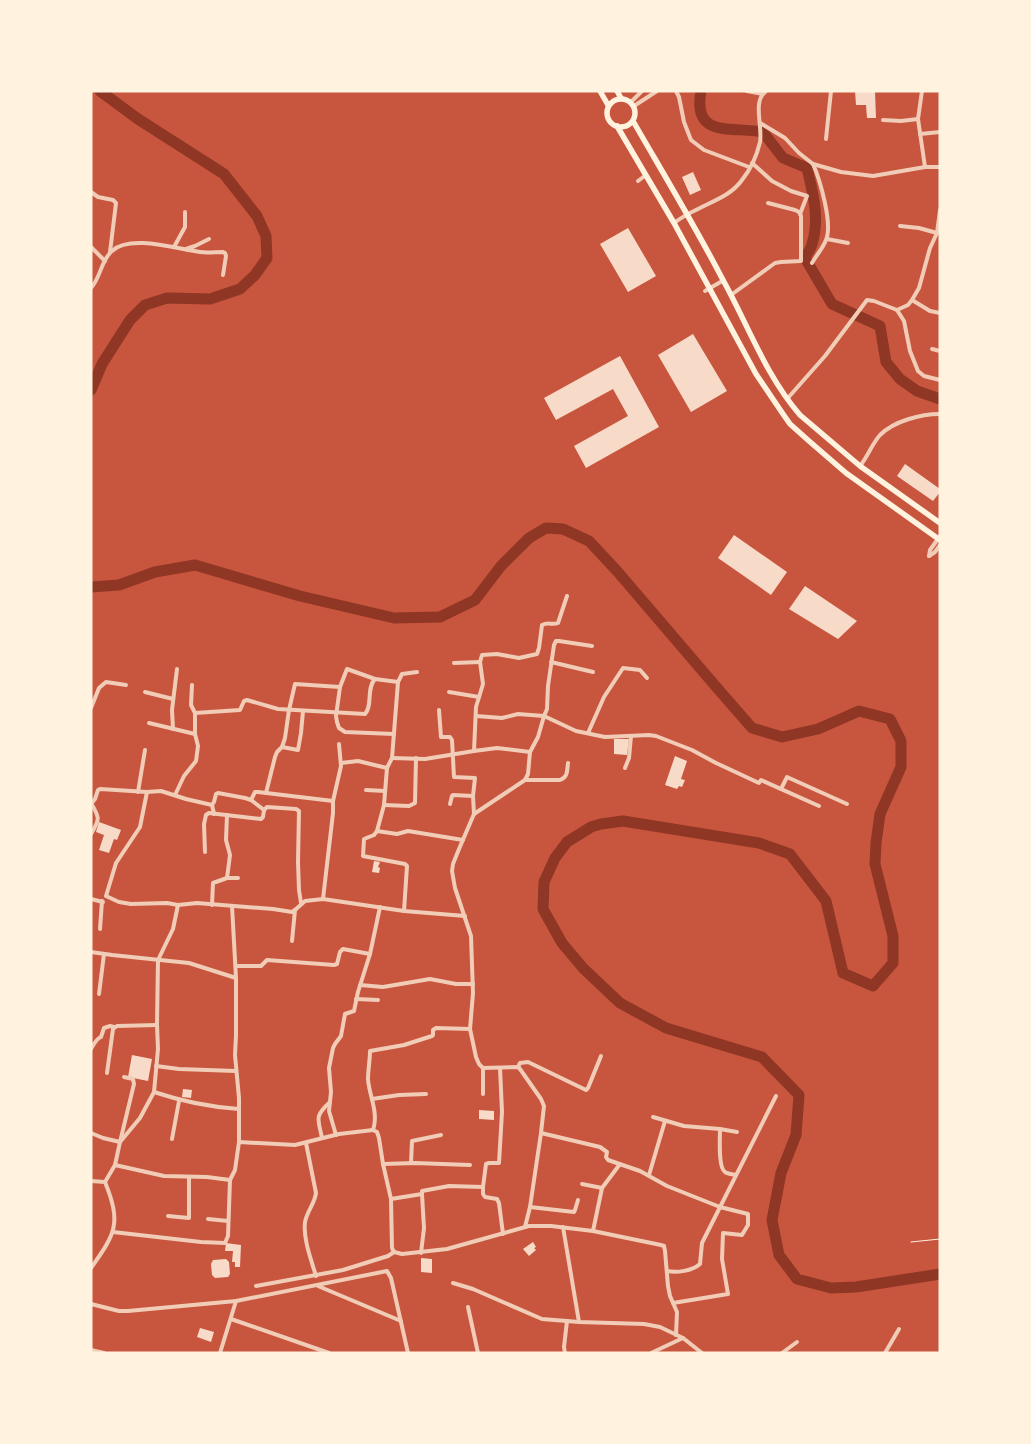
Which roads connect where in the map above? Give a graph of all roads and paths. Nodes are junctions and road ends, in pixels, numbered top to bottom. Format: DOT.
graph roads {
  1 [pos="600,91"];
  2 [pos="617,91"];
  3 [pos="642,91"];
  4 [pos="657,91"];
  5 [pos="676,91"];
  6 [pos="746,91"];
  7 [pos="831,91"];
  8 [pos="922,91"];
  9 [pos="764,92"];
  10 [pos="621,98"];
  11 [pos="632,104"];
  12 [pos="608,105"];
  13 [pos="918,118"];
  14 [pos="633,120"];
  15 [pos="883,120"];
  16 [pos="760,123"];
  17 [pos="616,126"];
  18 [pos="940,132"];
  19 [pos="920,134"];
  20 [pos="826,139"];
  21 [pos="752,163"];
  22 [pos="813,164"];
  23 [pos="749,167"];
  24 [pos="925,167"];
  25 [pos="940,167"];
  26 [pos="646,175"];
  27 [pos="638,181"];
  28 [pos="91,192"];
  29 [pos="768,203"];
  30 [pos="940,210"];
  31 [pos="185,212"];
  32 [pos="687,214"];
  33 [pos="800,214"];
  34 [pos="674,223"];
  35 [pos="900,226"];
  36 [pos="937,233"];
  37 [pos="210,239"];
  38 [pos="827,239"];
  39 [pos="848,243"];
  40 [pos="91,247"];
  41 [pos="174,247"];
  42 [pos="183,249"];
  43 [pos="110,252"];
  44 [pos="105,260"];
  45 [pos="812,263"];
  46 [pos="223,274"];
  47 [pos="91,279"];
  48 [pos="724,280"];
  49 [pos="96,281"];
  50 [pos="91,288"];
  51 [pos="708,290"];
  52 [pos="731,295"];
  53 [pos="912,300"];
  54 [pos="897,310"];
  55 [pos="940,312"];
  56 [pos="932,349"];
  57 [pos="940,351"];
  58 [pos="940,380"];
  59 [pos="787,399"];
  60 [pos="940,414"];
  61 [pos="860,466"];
  62 [pos="940,523"];
  63 [pos="939,538"];
  64 [pos="940,545"];
  65 [pos="567,596"];
  66 [pos="592,646"];
  67 [pos="480,662"];
  68 [pos="551,662"];
  69 [pos="454,663"];
  70 [pos="177,669"];
  71 [pos="417,672"];
  72 [pos="593,672"];
  73 [pos="648,678"];
  74 [pos="375,679"];
  75 [pos="398,682"];
  76 [pos="126,685"];
  77 [pos="192,685"];
  78 [pos="340,687"];
  79 [pos="145,692"];
  80 [pos="448,692"];
  81 [pos="479,697"];
  82 [pos="173,699"];
  83 [pos="91,708"];
  84 [pos="289,710"];
  85 [pos="440,710"];
  86 [pos="303,711"];
  87 [pos="195,712"];
  88 [pos="337,713"];
  89 [pos="476,716"];
  90 [pos="544,716"];
  91 [pos="149,723"];
  92 [pos="174,729"];
  93 [pos="588,733"];
  94 [pos="196,734"];
  95 [pos="394,734"];
  96 [pos="630,736"];
  97 [pos="340,744"];
  98 [pos="282,747"];
  99 [pos="145,750"];
  100 [pos="474,751"];
  101 [pos="530,752"];
  102 [pos="454,754"];
  103 [pos="392,758"];
  104 [pos="416,758"];
  105 [pos="341,762"];
  106 [pos="568,763"];
  107 [pos="386,768"];
  108 [pos="625,768"];
  109 [pos="525,780"];
  110 [pos="781,789"];
  111 [pos="366,790"];
  112 [pos="385,791"];
  113 [pos="138,792"];
  114 [pos="147,792"];
  115 [pos="266,793"];
  116 [pos="174,795"];
  117 [pos="473,796"];
  118 [pos="251,800"];
  119 [pos="333,801"];
  120 [pos="91,804"];
  121 [pos="450,804"];
  122 [pos="847,804"];
  123 [pos="212,805"];
  124 [pos="384,806"];
  125 [pos="819,806"];
  126 [pos="264,810"];
  127 [pos="214,814"];
  128 [pos="474,814"];
  129 [pos="227,815"];
  130 [pos="377,831"];
  131 [pos="91,834"];
  132 [pos="463,840"];
  133 [pos="204,852"];
  134 [pos="227,878"];
  135 [pos="238,878"];
  136 [pos="106,896"];
  137 [pos="91,899"];
  138 [pos="323,899"];
  139 [pos="102,901"];
  140 [pos="301,903"];
  141 [pos="212,904"];
  142 [pos="178,905"];
  143 [pos="232,906"];
  144 [pos="380,907"];
  145 [pos="295,910"];
  146 [pos="404,911"];
  147 [pos="465,916"];
  148 [pos="100,928"];
  149 [pos="292,941"];
  150 [pos="91,952"];
  151 [pos="104,954"];
  152 [pos="370,954"];
  153 [pos="158,960"];
  154 [pos="236,966"];
  155 [pos="236,978"];
  156 [pos="473,984"];
  157 [pos="360,985"];
  158 [pos="99,994"];
  159 [pos="356,999"];
  160 [pos="378,1000"];
  161 [pos="157,1025"];
  162 [pos="114,1027"];
  163 [pos="470,1029"];
  164 [pos="91,1049"];
  165 [pos="601,1056"];
  166 [pos="156,1066"];
  167 [pos="483,1068"];
  168 [pos="500,1068"];
  169 [pos="518,1068"];
  170 [pos="236,1071"];
  171 [pos="107,1073"];
  172 [pos="124,1076"];
  173 [pos="154,1092"];
  174 [pos="426,1094"];
  175 [pos="483,1094"];
  176 [pos="776,1096"];
  177 [pos="372,1099"];
  178 [pos="179,1101"];
  179 [pos="330,1102"];
  180 [pos="239,1109"];
  181 [pos="653,1117"];
  182 [pos="665,1122"];
  183 [pos="720,1129"];
  184 [pos="373,1130"];
  185 [pos="737,1132"];
  186 [pos="91,1133"];
  187 [pos="542,1134"];
  188 [pos="336,1135"];
  189 [pos="441,1135"];
  190 [pos="172,1138"];
  191 [pos="322,1138"];
  192 [pos="120,1142"];
  193 [pos="239,1142"];
  194 [pos="306,1143"];
  195 [pos="411,1163"];
  196 [pos="383,1164"];
  197 [pos="470,1164"];
  198 [pos="620,1164"];
  199 [pos="115,1165"];
  200 [pos="649,1175"];
  201 [pos="736,1175"];
  202 [pos="189,1177"];
  203 [pos="230,1180"];
  204 [pos="91,1182"];
  205 [pos="105,1182"];
  206 [pos="582,1184"];
  207 [pos="483,1187"];
  208 [pos="602,1188"];
  209 [pos="422,1194"];
  210 [pos="391,1199"];
  211 [pos="578,1200"];
  212 [pos="530,1207"];
  213 [pos="720,1208"];
  214 [pos="168,1216"];
  215 [pos="208,1219"];
  216 [pos="228,1221"];
  217 [pos="563,1227"];
  218 [pos="525,1228"];
  219 [pos="592,1231"];
  220 [pos="113,1232"];
  221 [pos="503,1234"];
  222 [pos="940,1239"];
  223 [pos="912,1242"];
  224 [pos="394,1252"];
  225 [pos="421,1253"];
  226 [pos="91,1268"];
  227 [pos="667,1271"];
  228 [pos="316,1276"];
  229 [pos="453,1284"];
  230 [pos="256,1286"];
  231 [pos="318,1286"];
  232 [pos="236,1301"];
  233 [pos="673,1303"];
  234 [pos="91,1304"];
  235 [pos="468,1307"];
  236 [pos="231,1319"];
  237 [pos="401,1321"];
  238 [pos="568,1321"];
  239 [pos="579,1322"];
  240 [pos="899,1330"];
  241 [pos="676,1335"];
  242 [pos="683,1338"];
  243 [pos="797,1342"];
  244 [pos="91,1350"];
  245 [pos="104,1353"];
  246 [pos="220,1353"];
  247 [pos="329,1353"];
  248 [pos="408,1353"];
  249 [pos="478,1353"];
  250 [pos="565,1353"];
  251 [pos="651,1353"];
  252 [pos="702,1353"];
  253 [pos="782,1353"];
  254 [pos="886,1353"];
  1 -- 12 [label="main road"];
  2 -- 10 [label="main road"];
  3 -- 11 [label="street"];
  4 -- 11 [label="street"];
  5 -- 23 [label="street"];
  6 -- 9 [label="street"];
  7 -- 20 [label="street"];
  8 -- 13 [label="street"];
  9 -- 16 [label="street"];
  10 -- 11 [label="main road"];
  10 -- 12 [label="main road"];
  11 -- 14 [label="main road"];
  12 -- 17 [label="main road"];
  13 -- 15 [label="street"];
  13 -- 19 [label="street"];
  14 -- 17 [label="main road"];
  14 -- 32 [label="main road"];
  16 -- 21 [label="street"];
  16 -- 22 [label="street"];
  17 -- 26 [label="main road"];
  18 -- 19 [label="street"];
  19 -- 24 [label="street"];
  21 -- 23 [label="street"];
  21 -- 33 [label="street"];
  22 -- 24 [label="street"];
  22 -- 38 [label="street"];
  23 -- 32 [label="street"];
  24 -- 25 [label="street"];
  26 -- 27 [label="street"];
  26 -- 34 [label="main road"];
  28 -- 43 [label="street"];
  29 -- 33 [label="street"];
  30 -- 36 [label="street"];
  31 -- 41 [label="street"];
  32 -- 34 [label="street"];
  32 -- 48 [label="main road"];
  33 -- 52 [label="street"];
  34 -- 51 [label="main road"];
  35 -- 36 [label="street"];
  36 -- 53 [label="street"];
  37 -- 42 [label="street"];
  38 -- 39 [label="street"];
  38 -- 45 [label="street"];
  40 -- 44 [label="street"];
  41 -- 42 [label="street"];
  41 -- 43 [label="street"];
  42 -- 46 [label="street"];
  43 -- 44 [label="street"];
  44 -- 49 [label="street"];
  47 -- 49 [label="street"];
  48 -- 51 [label="street"];
  48 -- 52 [label="main road"];
  49 -- 50 [label="street"];
  51 -- 63 [label="main road"];
  52 -- 59 [label="main road"];
  53 -- 54 [label="street"];
  53 -- 55 [label="street"];
  54 -- 58 [label="street"];
  54 -- 59 [label="street"];
  56 -- 57 [label="street"];
  59 -- 61 [label="main road"];
  60 -- 61 [label="street"];
  61 -- 62 [label="main road"];
  63 -- 64 [label="street"];
  65 -- 67 [label="street"];
  66 -- 68 [label="street"];
  67 -- 69 [label="street"];
  67 -- 81 [label="street"];
  68 -- 72 [label="street"];
  68 -- 90 [label="street"];
  70 -- 82 [label="street"];
  71 -- 75 [label="street"];
  73 -- 93 [label="street"];
  74 -- 75 [label="street"];
  74 -- 78 [label="street"];
  74 -- 88 [label="street"];
  75 -- 95 [label="street"];
  76 -- 83 [label="street"];
  77 -- 87 [label="street"];
  78 -- 84 [label="street"];
  78 -- 88 [label="street"];
  79 -- 82 [label="street"];
  80 -- 81 [label="street"];
  81 -- 89 [label="street"];
  82 -- 92 [label="street"];
  84 -- 86 [label="street"];
  84 -- 87 [label="street"];
  84 -- 98 [label="street"];
  85 -- 102 [label="street"];
  86 -- 88 [label="street"];
  86 -- 98 [label="street"];
  87 -- 94 [label="street"];
  88 -- 95 [label="street"];
  89 -- 90 [label="street"];
  89 -- 100 [label="street"];
  90 -- 93 [label="street"];
  90 -- 101 [label="street"];
  91 -- 92 [label="street"];
  92 -- 94 [label="street"];
  93 -- 96 [label="street"];
  94 -- 116 [label="street"];
  95 -- 103 [label="street"];
  96 -- 108 [label="street"];
  96 -- 110 [label="street"];
  97 -- 105 [label="street"];
  98 -- 115 [label="street"];
  99 -- 113 [label="street"];
  100 -- 101 [label="street"];
  100 -- 102 [label="street"];
  101 -- 109 [label="street"];
  102 -- 104 [label="street"];
  102 -- 117 [label="street"];
  103 -- 104 [label="street"];
  103 -- 107 [label="street"];
  104 -- 124 [label="street"];
  105 -- 107 [label="street"];
  105 -- 119 [label="street"];
  106 -- 109 [label="street"];
  107 -- 112 [label="street"];
  109 -- 128 [label="street"];
  110 -- 122 [label="street"];
  110 -- 125 [label="street"];
  111 -- 112 [label="street"];
  112 -- 124 [label="street"];
  113 -- 114 [label="street"];
  113 -- 120 [label="street"];
  114 -- 116 [label="street"];
  114 -- 136 [label="street"];
  115 -- 118 [label="street"];
  115 -- 119 [label="street"];
  116 -- 123 [label="street"];
  117 -- 121 [label="street"];
  117 -- 128 [label="street"];
  118 -- 123 [label="street"];
  118 -- 126 [label="street"];
  119 -- 138 [label="street"];
  120 -- 131 [label="street"];
  123 -- 127 [label="street"];
  124 -- 130 [label="street"];
  126 -- 129 [label="street"];
  126 -- 140 [label="street"];
  127 -- 129 [label="street"];
  127 -- 133 [label="street"];
  128 -- 132 [label="street"];
  129 -- 134 [label="street"];
  130 -- 132 [label="street"];
  130 -- 146 [label="street"];
  132 -- 147 [label="street"];
  134 -- 135 [label="street"];
  134 -- 141 [label="street"];
  136 -- 139 [label="street"];
  136 -- 142 [label="street"];
  137 -- 139 [label="street"];
  138 -- 140 [label="street"];
  138 -- 144 [label="street"];
  139 -- 148 [label="street"];
  140 -- 145 [label="street"];
  141 -- 142 [label="street"];
  141 -- 143 [label="street"];
  142 -- 153 [label="street"];
  143 -- 145 [label="street"];
  143 -- 154 [label="street"];
  144 -- 146 [label="street"];
  144 -- 152 [label="street"];
  145 -- 149 [label="street"];
  146 -- 147 [label="street"];
  147 -- 156 [label="street"];
  150 -- 151 [label="street"];
  151 -- 153 [label="street"];
  151 -- 158 [label="street"];
  152 -- 154 [label="street"];
  152 -- 157 [label="street"];
  153 -- 155 [label="street"];
  153 -- 161 [label="street"];
  154 -- 155 [label="street"];
  155 -- 170 [label="street"];
  156 -- 157 [label="street"];
  156 -- 163 [label="street"];
  157 -- 159 [label="street"];
  159 -- 160 [label="street"];
  159 -- 179 [label="street"];
  161 -- 162 [label="street"];
  161 -- 166 [label="street"];
  162 -- 164 [label="street"];
  162 -- 171 [label="street"];
  163 -- 167 [label="street"];
  163 -- 177 [label="street"];
  165 -- 169 [label="street"];
  166 -- 170 [label="street"];
  166 -- 173 [label="street"];
  167 -- 168 [label="street"];
  167 -- 175 [label="street"];
  168 -- 169 [label="street"];
  168 -- 207 [label="street"];
  169 -- 187 [label="street"];
  170 -- 180 [label="street"];
  172 -- 192 [label="street"];
  173 -- 178 [label="street"];
  173 -- 192 [label="street"];
  174 -- 177 [label="street"];
  176 -- 201 [label="street"];
  177 -- 184 [label="street"];
  178 -- 180 [label="street"];
  178 -- 190 [label="street"];
  179 -- 188 [label="street"];
  179 -- 191 [label="street"];
  180 -- 193 [label="street"];
  181 -- 182 [label="street"];
  182 -- 183 [label="street"];
  182 -- 200 [label="street"];
  183 -- 185 [label="street"];
  183 -- 201 [label="street"];
  184 -- 188 [label="street"];
  184 -- 196 [label="street"];
  186 -- 192 [label="street"];
  187 -- 198 [label="street"];
  187 -- 212 [label="street"];
  188 -- 191 [label="street"];
  189 -- 195 [label="street"];
  191 -- 194 [label="street"];
  192 -- 199 [label="street"];
  193 -- 194 [label="street"];
  193 -- 203 [label="street"];
  194 -- 228 [label="street"];
  195 -- 196 [label="street"];
  195 -- 197 [label="street"];
  196 -- 210 [label="street"];
  198 -- 200 [label="street"];
  198 -- 208 [label="street"];
  199 -- 202 [label="street"];
  199 -- 205 [label="street"];
  200 -- 213 [label="street"];
  201 -- 213 [label="street"];
  202 -- 203 [label="street"];
  202 -- 214 [label="street"];
  203 -- 216 [label="street"];
  204 -- 205 [label="street"];
  205 -- 220 [label="street"];
  206 -- 208 [label="street"];
  207 -- 209 [label="street"];
  207 -- 221 [label="street"];
  208 -- 219 [label="street"];
  209 -- 210 [label="street"];
  209 -- 225 [label="street"];
  210 -- 224 [label="street"];
  211 -- 212 [label="street"];
  212 -- 218 [label="street"];
  213 -- 227 [label="street"];
  213 -- 233 [label="street"];
  215 -- 216 [label="street"];
  216 -- 220 [label="street"];
  217 -- 218 [label="street"];
  217 -- 219 [label="street"];
  217 -- 239 [label="street"];
  218 -- 221 [label="street"];
  219 -- 227 [label="street"];
  220 -- 226 [label="street"];
  221 -- 225 [label="street"];
  222 -- 223 [label="path"];
  224 -- 225 [label="street"];
  224 -- 228 [label="street"];
  227 -- 233 [label="street"];
  228 -- 230 [label="street"];
  229 -- 238 [label="street"];
  231 -- 232 [label="street"];
  231 -- 237 [label="street"];
  231 -- 237 [label="street"];
  232 -- 234 [label="street"];
  232 -- 236 [label="street"];
  233 -- 241 [label="street"];
  235 -- 249 [label="street"];
  236 -- 246 [label="street"];
  236 -- 247 [label="street"];
  237 -- 248 [label="street"];
  238 -- 239 [label="street"];
  238 -- 250 [label="street"];
  239 -- 241 [label="street"];
  240 -- 254 [label="street"];
  241 -- 242 [label="street"];
  242 -- 251 [label="street"];
  242 -- 252 [label="street"];
  243 -- 253 [label="street"];
  244 -- 245 [label="street"];
}
